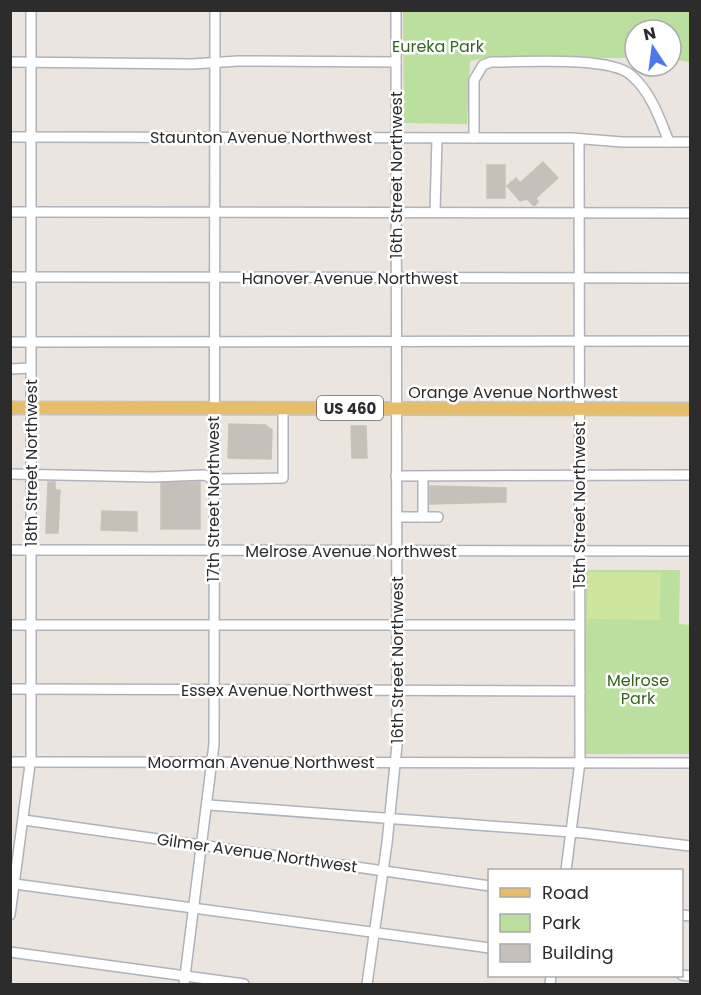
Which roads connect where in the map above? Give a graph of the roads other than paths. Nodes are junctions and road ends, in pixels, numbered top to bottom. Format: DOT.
graph roads {
  1 [pos="32,10"];
  2 [pos="214,10"];
  3 [pos="396,10"];
  4 [pos="10,62"];
  5 [pos="32,62"];
  6 [pos="214,62"];
  7 [pos="396,62"];
  8 [pos="10,137"];
  9 [pos="31,137"];
  10 [pos="214,137"];
  11 [pos="396,137"];
  12 [pos="437,138"];
  13 [pos="474,138"];
  14 [pos="579,139"];
  15 [pos="669,142"];
  16 [pos="690,142"];
  17 [pos="10,212"];
  18 [pos="31,212"];
  19 [pos="214,212"];
  20 [pos="396,212"];
  21 [pos="435,212"];
  22 [pos="580,212"];
  23 [pos="690,213"];
  24 [pos="10,277"];
  25 [pos="31,277"];
  26 [pos="214,277"];
  27 [pos="397,277"];
  28 [pos="580,278"];
  29 [pos="690,278"];
  30 [pos="690,341"];
  31 [pos="10,342"];
  32 [pos="31,342"];
  33 [pos="214,342"];
  34 [pos="397,342"];
  35 [pos="580,342"];
  36 [pos="31,368"];
  37 [pos="10,369"];
  38 [pos="10,408"];
  39 [pos="213,408"];
  40 [pos="283,408"];
  41 [pos="395,408"];
  42 [pos="579,408"];
  43 [pos="31,409"];
  44 [pos="690,409"];
  45 [pos="10,474"];
  46 [pos="690,475"];
  47 [pos="31,476"];
  48 [pos="396,476"];
  49 [pos="580,476"];
  50 [pos="214,479"];
  51 [pos="423,481"];
  52 [pos="397,517"];
  53 [pos="423,517"];
  54 [pos="438,517"];
  55 [pos="10,550"];
  56 [pos="31,550"];
  57 [pos="214,550"];
  58 [pos="397,550"];
  59 [pos="580,551"];
  60 [pos="690,551"];
  61 [pos="10,625"];
  62 [pos="31,625"];
  63 [pos="579,625"];
  64 [pos="213,626"];
  65 [pos="397,626"];
  66 [pos="10,689"];
  67 [pos="32,690"];
  68 [pos="214,690"];
  69 [pos="398,690"];
  70 [pos="580,691"];
  71 [pos="10,762"];
  72 [pos="31,762"];
  73 [pos="214,762"];
  74 [pos="396,762"];
  75 [pos="580,762"];
  76 [pos="690,763"];
  77 [pos="208,805"];
  78 [pos="390,819"];
  79 [pos="24,820"];
  80 [pos="572,832"];
  81 [pos="203,846"];
  82 [pos="690,846"];
  83 [pos="15,855"];
  84 [pos="566,869"];
  85 [pos="382,870"];
  86 [pos="15,884"];
  87 [pos="488,886"];
  88 [pos="195,907"];
  89 [pos="10,915"];
  90 [pos="374,933"];
  91 [pos="488,948"];
  92 [pos="10,952"];
  93 [pos="184,980"];
  94 [pos="244,984"];
  95 [pos="367,984"];
  1 -- 5 [label="street, 18th Street Northwest"];
  2 -- 6 [label="street, 17th Street Northwest"];
  3 -- 7 [label="street, 16th Street Northwest"];
  4 -- 5 [label="street"];
  5 -- 6 [label="street"];
  5 -- 9 [label="street, 18th Street Northwest"];
  6 -- 7 [label="street"];
  6 -- 10 [label="street, 17th Street Northwest"];
  7 -- 11 [label="street, 16th Street Northwest"];
  8 -- 9 [label="street, Staunton Avenue Northwest"];
  9 -- 10 [label="street, Staunton Avenue Northwest"];
  9 -- 18 [label="street, 18th Street Northwest"];
  10 -- 11 [label="street, Staunton Avenue Northwest"];
  10 -- 19 [label="street, 17th Street Northwest"];
  11 -- 12 [label="street, Staunton Avenue Northwest"];
  11 -- 20 [label="street, 16th Street Northwest"];
  12 -- 13 [label="street, Staunton Avenue Northwest"];
  12 -- 21 [label="street"];
  13 -- 14 [label="street, Staunton Avenue Northwest"];
  13 -- 15 [label="street"];
  14 -- 15 [label="street, Staunton Avenue Northwest"];
  14 -- 22 [label="street, 15th Street Northwest"];
  15 -- 16 [label="street, Staunton Avenue Northwest"];
  17 -- 18 [label="street"];
  18 -- 19 [label="street"];
  18 -- 25 [label="street, 18th Street Northwest"];
  19 -- 20 [label="street"];
  19 -- 26 [label="street, 17th Street Northwest"];
  20 -- 21 [label="street"];
  20 -- 27 [label="street, 16th Street Northwest"];
  21 -- 22 [label="street"];
  22 -- 23 [label="street"];
  22 -- 28 [label="street, 15th Street Northwest"];
  24 -- 25 [label="street, Hanover Avenue Northwest"];
  25 -- 26 [label="street, Hanover Avenue Northwest"];
  25 -- 32 [label="street, 18th Street Northwest"];
  26 -- 27 [label="street, Hanover Avenue Northwest"];
  26 -- 33 [label="street, 17th Street Northwest"];
  27 -- 28 [label="street, Hanover Avenue Northwest"];
  27 -- 34 [label="street, 16th Street Northwest"];
  28 -- 29 [label="street, Hanover Avenue Northwest"];
  28 -- 35 [label="street, 15th Street Northwest"];
  30 -- 35 [label="street"];
  31 -- 32 [label="street"];
  32 -- 33 [label="street"];
  32 -- 36 [label="street, 18th Street Northwest"];
  33 -- 34 [label="street"];
  33 -- 39 [label="street, 17th Street Northwest"];
  34 -- 35 [label="street"];
  34 -- 41 [label="street, 16th Street Northwest"];
  35 -- 42 [label="street, 15th Street Northwest"];
  36 -- 37 [label="street"];
  36 -- 43 [label="street, 18th Street Northwest"];
  38 -- 43 [label="main road, Orange Avenue Northwest / US 460"];
  39 -- 40 [label="main road, Orange Avenue Northwest / US 460"];
  39 -- 43 [label="main road, Orange Avenue Northwest / US 460"];
  39 -- 50 [label="street, 17th Street Northwest"];
  40 -- 41 [label="main road, Orange Avenue Northwest / US 460"];
  40 -- 50 [label="street"];
  41 -- 42 [label="main road, Orange Avenue Northwest / US 460"];
  41 -- 48 [label="street, 16th Street Northwest"];
  42 -- 44 [label="main road, Orange Avenue Northwest / US 460"];
  42 -- 49 [label="street, 15th Street Northwest"];
  43 -- 47 [label="street, 18th Street Northwest"];
  45 -- 47 [label="street"];
  46 -- 49 [label="street"];
  47 -- 50 [label="street"];
  47 -- 56 [label="street, 18th Street Northwest"];
  48 -- 49 [label="street"];
  48 -- 52 [label="street, 16th Street Northwest"];
  49 -- 59 [label="street, 15th Street Northwest"];
  50 -- 57 [label="street, 17th Street Northwest"];
  51 -- 53 [label="street"];
  52 -- 53 [label="street"];
  52 -- 58 [label="street, 16th Street Northwest"];
  53 -- 54 [label="street"];
  55 -- 56 [label="street, Melrose Avenue Northwest"];
  56 -- 57 [label="street, Melrose Avenue Northwest"];
  56 -- 62 [label="street, 18th Street Northwest"];
  57 -- 58 [label="street, Melrose Avenue Northwest"];
  57 -- 64 [label="street, 17th Street Northwest"];
  58 -- 59 [label="street, Melrose Avenue Northwest"];
  58 -- 65 [label="street, 16th Street Northwest"];
  59 -- 60 [label="street, Melrose Avenue Northwest"];
  59 -- 63 [label="street, 15th Street Northwest"];
  61 -- 62 [label="street"];
  62 -- 64 [label="street"];
  62 -- 67 [label="street, 18th Street Northwest"];
  63 -- 65 [label="street"];
  63 -- 70 [label="street, 15th Street Northwest"];
  64 -- 65 [label="street"];
  64 -- 68 [label="street, 17th Street Northwest"];
  65 -- 69 [label="street, 16th Street Northwest"];
  66 -- 67 [label="street, Essex Avenue Northwest"];
  67 -- 68 [label="street, Essex Avenue Northwest"];
  67 -- 72 [label="street, 18th Street Northwest"];
  68 -- 69 [label="street, Essex Avenue Northwest"];
  68 -- 73 [label="street, 17th Street Northwest"];
  69 -- 70 [label="street, Essex Avenue Northwest"];
  69 -- 74 [label="street, 16th Street Northwest"];
  70 -- 75 [label="street, 15th Street Northwest"];
  71 -- 72 [label="street, Moorman Avenue Northwest"];
  72 -- 73 [label="street, Moorman Avenue Northwest"];
  72 -- 79 [label="street, 18th Street Northwest"];
  73 -- 74 [label="street, Moorman Avenue Northwest"];
  73 -- 77 [label="street, 17th Street Northwest"];
  74 -- 75 [label="street, Moorman Avenue Northwest"];
  74 -- 78 [label="street, 16th Street Northwest"];
  75 -- 76 [label="street, Moorman Avenue Northwest"];
  75 -- 80 [label="street, 15th Street Northwest"];
  77 -- 78 [label="street"];
  77 -- 81 [label="street, 17th Street Northwest"];
  78 -- 80 [label="street"];
  78 -- 85 [label="street, 16th Street Northwest"];
  79 -- 81 [label="street, Gilmer Avenue Northwest"];
  79 -- 83 [label="street, 18th Street Northwest"];
  80 -- 82 [label="street"];
  80 -- 84 [label="street, 15th Street Northwest"];
  81 -- 85 [label="street, Gilmer Avenue Northwest"];
  81 -- 88 [label="street, 17th Street Northwest"];
  83 -- 86 [label="street, 18th Street Northwest"];
  85 -- 87 [label="street, Gilmer Avenue Northwest"];
  85 -- 90 [label="street, 16th Street Northwest"];
  86 -- 88 [label="street"];
  86 -- 89 [label="street, 18th Street Northwest"];
  88 -- 90 [label="street"];
  88 -- 93 [label="street, 17th Street Northwest"];
  90 -- 91 [label="street"];
  90 -- 95 [label="street, 16th Street Northwest"];
  92 -- 93 [label="street"];
  93 -- 94 [label="street"];
}
